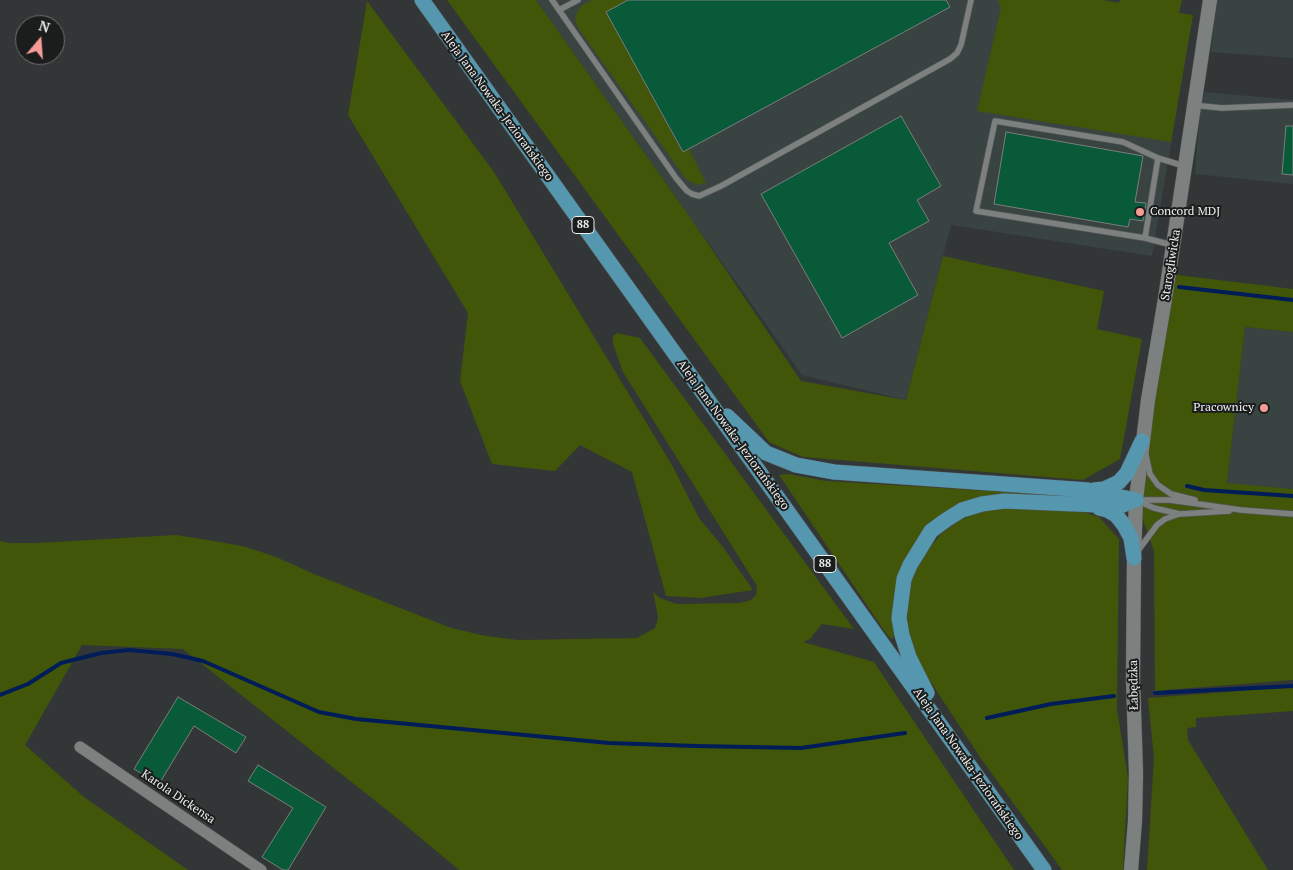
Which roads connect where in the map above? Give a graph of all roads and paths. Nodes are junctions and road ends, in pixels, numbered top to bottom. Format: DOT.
graph roads {
  1 [pos="422,0"];
  2 [pos="552,0"];
  3 [pos="578,0"];
  4 [pos="971,0"];
  5 [pos="1210,0"];
  6 [pos="559,10"];
  7 [pos="1293,105"];
  8 [pos="1202,106"];
  9 [pos="1158,158"];
  10 [pos="1186,167"];
  11 [pos="1145,238"];
  12 [pos="1174,245"];
  13 [pos="700,390"];
  14 [pos="1142,441"];
  15 [pos="1088,498"];
  16 [pos="1136,500"];
  17 [pos="1241,510"];
  18 [pos="1180,514"];
  19 [pos="1293,514"];
  20 [pos="1134,558"];
  21 [pos="950,738"];
  22 [pos="80,747"];
  23 [pos="261,870"];
  24 [pos="1044,870"];
  25 [pos="1132,870"];
  1 -- 13 [label="main road, Aleja Jana Nowaka-Jeziorańskiego / 88"];
  2 -- 6 [label="lane"];
  3 -- 6 [label="lane"];
  4 -- 6 [label="lane"];
  5 -- 10 [label="street, Starogliwicka"];
  7 -- 8 [label="lane"];
  9 -- 10 [label="lane"];
  9 -- 11 [label="lane"];
  9 -- 11 [label="lane"];
  10 -- 12 [label="street, Starogliwicka"];
  11 -- 12 [label="lane"];
  12 -- 14 [label="street, Starogliwicka"];
  13 -- 15 [label="main road"];
  13 -- 21 [label="main road, Aleja Jana Nowaka-Jeziorańskiego / 88"];
  14 -- 15 [label="main road"];
  14 -- 16 [label="street, Starogliwicka"];
  14 -- 17 [label="lane"];
  15 -- 16 [label="main road"];
  15 -- 20 [label="main road"];
  15 -- 21 [label="main road"];
  16 -- 17 [label="lane"];
  16 -- 18 [label="lane"];
  16 -- 20 [label="street, Łabędzka"];
  17 -- 18 [label="lane"];
  17 -- 19 [label="lane"];
  18 -- 20 [label="lane"];
  20 -- 25 [label="street, Łabędzka"];
  21 -- 24 [label="main road, Aleja Jana Nowaka-Jeziorańskiego / 88"];
  22 -- 23 [label="street, Karola Dickensa"];
}
